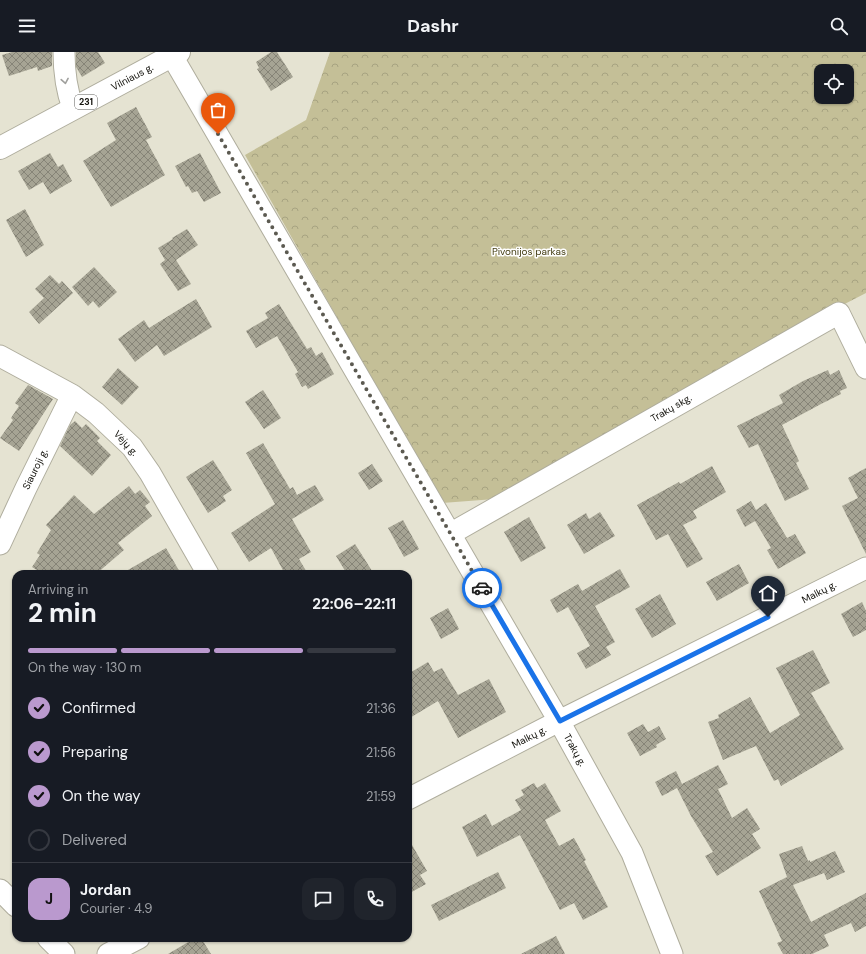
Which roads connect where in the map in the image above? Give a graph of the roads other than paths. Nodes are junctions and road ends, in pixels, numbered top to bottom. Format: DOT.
graph roads {
  1 [pos="64,52"];
  2 [pos="176,54"];
  3 [pos="74,108"];
  4 [pos="0,148"];
  5 [pos="0,356"];
  6 [pos="866,368"];
  7 [pos="72,395"];
  8 [pos="450,534"];
  9 [pos="0,544"];
  10 [pos="866,568"];
  11 [pos="206,570"];
  12 [pos="560,721"];
  13 [pos="412,797"];
  14 [pos="0,890"];
  15 [pos="12,902"];
  16 [pos="52,942"];
  17 [pos="131,942"];
  18 [pos="64,954"];
  19 [pos="108,954"];
  20 [pos="672,954"];
  1 -- 3 [label="street, one-way"];
  2 -- 3 [label="main road, Vilniaus g. / 231"];
  2 -- 8 [label="street, Trakų g."];
  3 -- 4 [label="main road, Vilniaus g. / 231"];
  5 -- 7 [label="street, Vėjų g."];
  6 -- 8 [label="street, Trakų skg."];
  7 -- 9 [label="street, Siauroji g."];
  7 -- 11 [label="street, Vėjų g."];
  8 -- 12 [label="street, Trakų g."];
  10 -- 12 [label="street, Malkų g."];
  12 -- 13 [label="street, Malkų g."];
  12 -- 20 [label="street, Trakų g."];
  14 -- 15 [label="street"];
  16 -- 18 [label="street"];
  17 -- 19 [label="street"];
}
